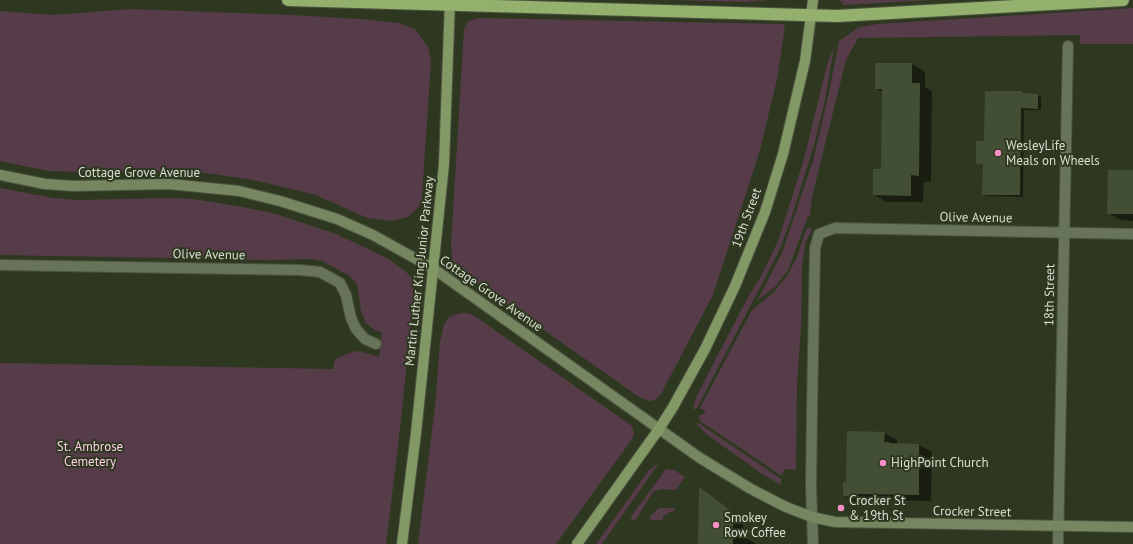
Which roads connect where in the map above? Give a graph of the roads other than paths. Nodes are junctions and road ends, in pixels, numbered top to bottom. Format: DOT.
graph roads {
  1 [pos="288,0"];
  2 [pos="813,0"];
  3 [pos="1123,0"];
  4 [pos="450,3"];
  5 [pos="812,16"];
  6 [pos="1068,46"];
  7 [pos="0,175"];
  8 [pos="1064,233"];
  9 [pos="1133,234"];
  10 [pos="0,264"];
  11 [pos="434,269"];
  12 [pos="376,344"];
  13 [pos="659,429"];
  14 [pos="812,517"];
  15 [pos="1058,526"];
  16 [pos="1133,527"];
  17 [pos="402,544"];
  18 [pos="577,544"];
  19 [pos="813,544"];
  20 [pos="1058,544"];
  1 -- 4 [label="highway"];
  2 -- 5 [label="main road, 19th Street"];
  3 -- 5 [label="highway"];
  4 -- 5 [label="highway"];
  4 -- 11 [label="main road, Martin Luther King Junior Parkway"];
  5 -- 13 [label="main road, 19th Street"];
  6 -- 8 [label="street, 18th Street"];
  7 -- 11 [label="street, Cottage Grove Avenue"];
  8 -- 9 [label="street, Olive Avenue"];
  8 -- 14 [label="street, Olive Avenue"];
  8 -- 15 [label="street, 18th Street"];
  10 -- 12 [label="street, Olive Avenue"];
  11 -- 13 [label="street, Cottage Grove Avenue"];
  11 -- 17 [label="main road, Martin Luther King Junior Parkway"];
  13 -- 14 [label="street, Cottage Grove Avenue"];
  13 -- 18 [label="main road"];
  14 -- 15 [label="street, Crocker Street"];
  14 -- 19 [label="street"];
  15 -- 16 [label="street, Crocker Street"];
  15 -- 20 [label="street, 18th Street"];
}
